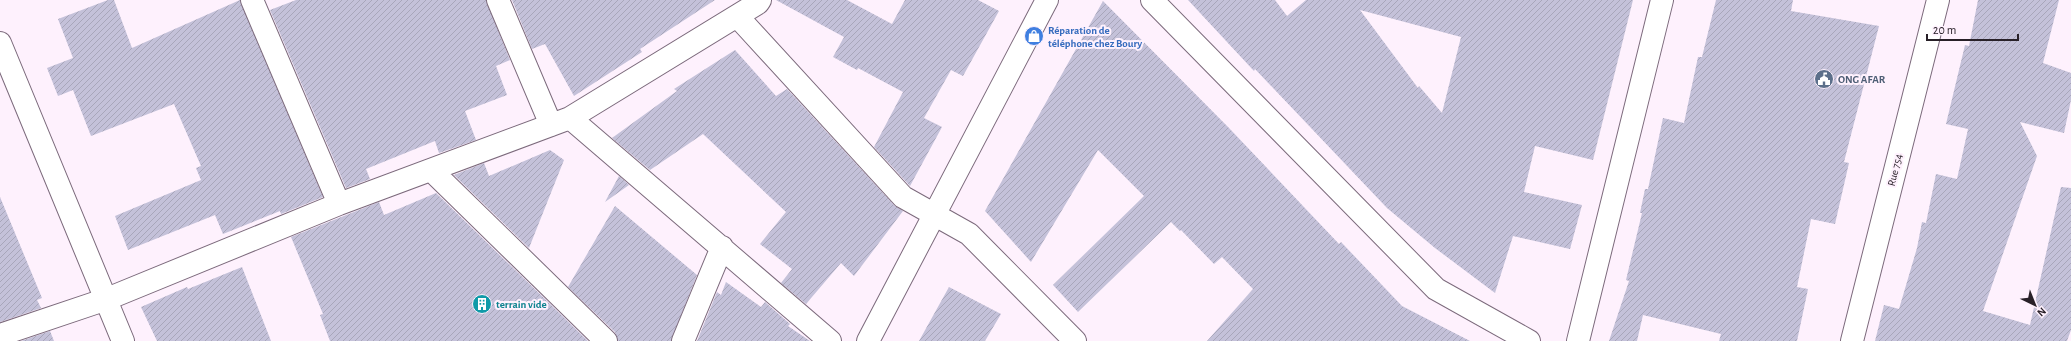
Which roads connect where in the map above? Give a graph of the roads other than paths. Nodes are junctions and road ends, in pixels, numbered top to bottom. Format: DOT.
graph roads {
  1 [pos="252,0"];
  2 [pos="498,0"];
  3 [pos="1047,0"];
  4 [pos="1152,0"];
  5 [pos="1662,0"];
  6 [pos="1938,0"];
  7 [pos="758,1"];
  8 [pos="737,16"];
  9 [pos="0,43"];
  10 [pos="561,122"];
  11 [pos="431,170"];
  12 [pos="339,204"];
  13 [pos="934,214"];
  14 [pos="722,247"];
  15 [pos="107,299"];
  16 [pos="0,335"];
  17 [pos="123,341"];
  18 [pos="606,341"];
  19 [pos="683,341"];
  20 [pos="830,341"];
  21 [pos="868,341"];
  22 [pos="1075,341"];
  23 [pos="1529,341"];
  24 [pos="1578,341"];
  25 [pos="1852,341"];
  1 -- 12 [label="street"];
  2 -- 10 [label="street"];
  3 -- 13 [label="street"];
  4 -- 23 [label="street"];
  5 -- 24 [label="street"];
  6 -- 25 [label="street, Rue 754"];
  7 -- 8 [label="street"];
  8 -- 10 [label="street"];
  8 -- 13 [label="street"];
  9 -- 15 [label="street"];
  10 -- 11 [label="street"];
  10 -- 14 [label="street"];
  11 -- 12 [label="street"];
  11 -- 18 [label="street"];
  12 -- 15 [label="street"];
  13 -- 21 [label="street"];
  13 -- 22 [label="street"];
  14 -- 19 [label="street"];
  14 -- 20 [label="street"];
  15 -- 16 [label="street"];
  15 -- 17 [label="street"];
}
